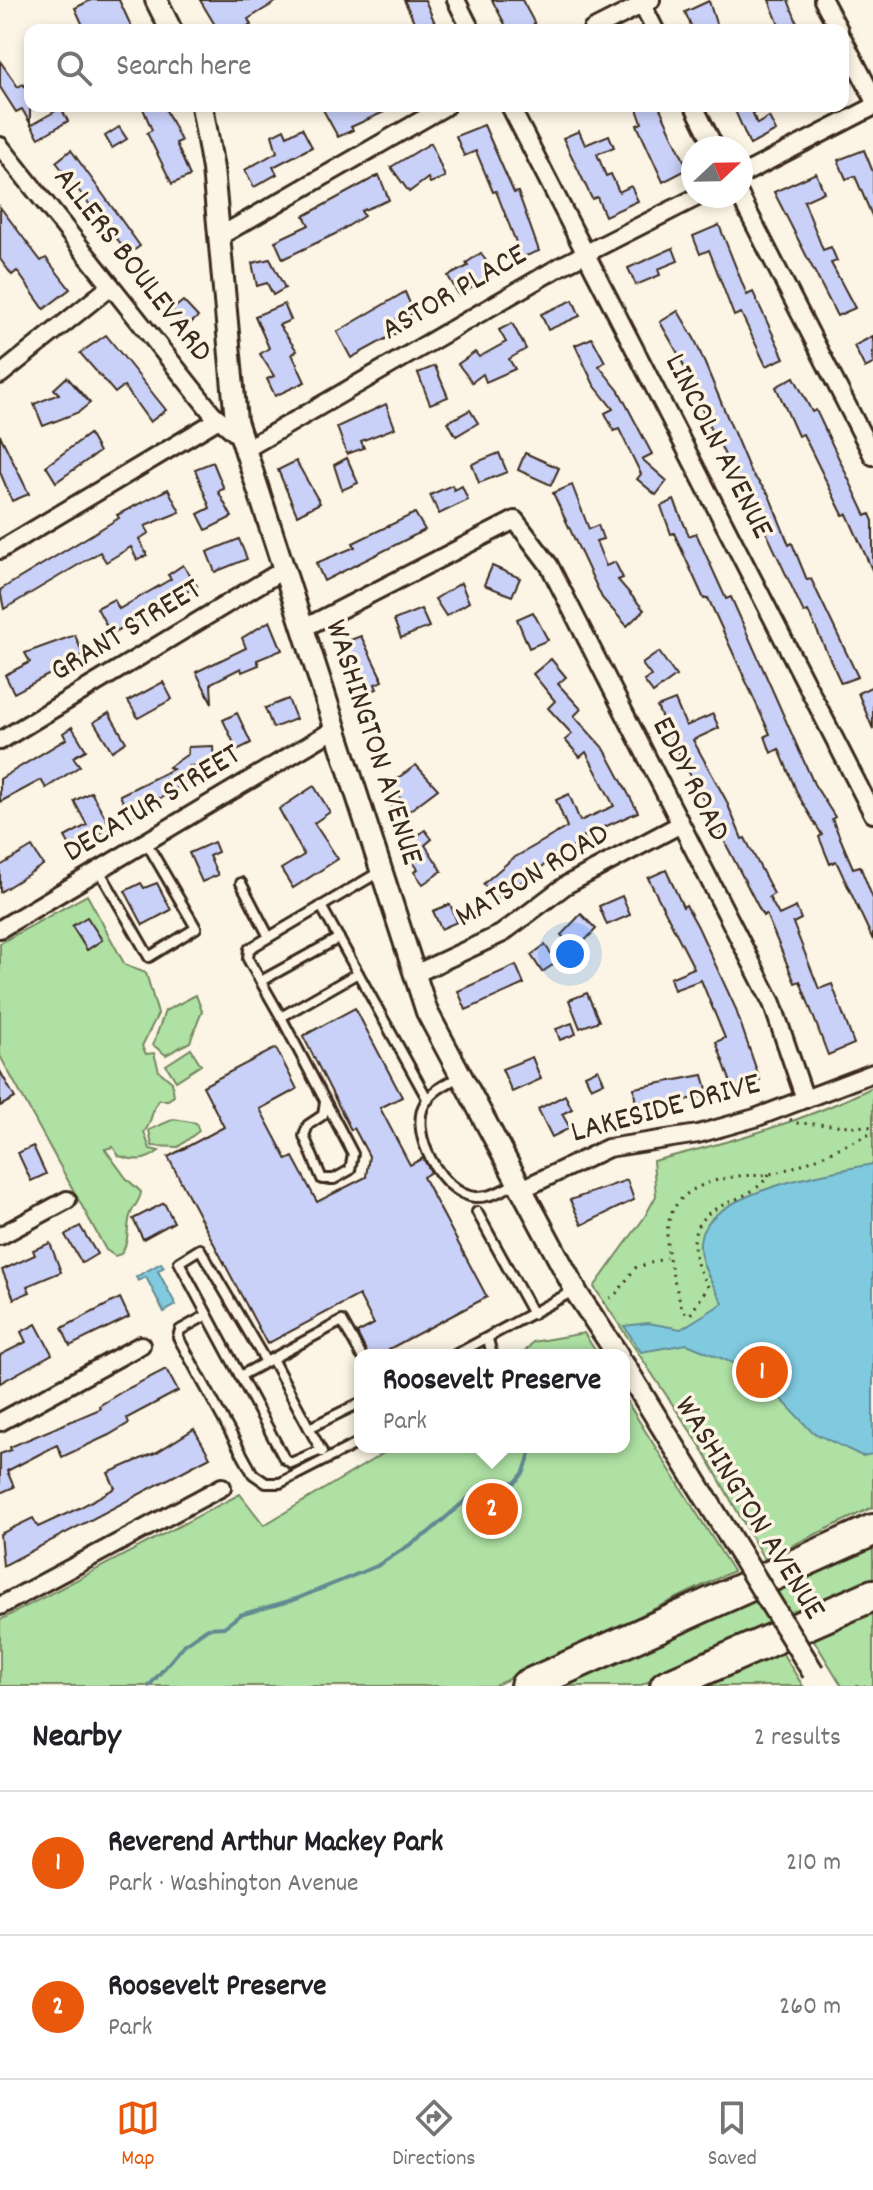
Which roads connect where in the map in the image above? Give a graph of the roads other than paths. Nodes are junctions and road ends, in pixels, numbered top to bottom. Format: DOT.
graph roads {
  1 [pos="156,0"];
  2 [pos="456,0"];
  3 [pos="823,0"];
  4 [pos="644,1"];
  5 [pos="168,24"];
  6 [pos="468,24"];
  7 [pos="603,24"];
  8 [pos="653,24"];
  9 [pos="836,24"];
  10 [pos="849,51"];
  11 [pos="873,97"];
  12 [pos="873,107"];
  13 [pos="203,112"];
  14 [pos="436,112"];
  15 [pos="513,112"];
  16 [pos="697,112"];
  17 [pos="709,136"];
  18 [pos="3,157"];
  19 [pos="753,169"];
  20 [pos="681,205"];
  21 [pos="746,208"];
  22 [pos="220,236"];
  23 [pos="586,254"];
  24 [pos="111,286"];
  25 [pos="0,375"];
  26 [pos="219,419"];
  27 [pos="242,443"];
  28 [pos="873,456"];
  29 [pos="1,547"];
  30 [pos="283,570"];
  31 [pos="304,628"];
  32 [pos="335,729"];
  33 [pos="0,741"];
  34 [pos="873,814"];
  35 [pos="679,825"];
  36 [pos="146,842"];
  37 [pos="99,870"];
  38 [pos="381,871"];
  39 [pos="241,883"];
  40 [pos="321,906"];
  41 [pos="0,929"];
  42 [pos="269,937"];
  43 [pos="339,938"];
  44 [pos="358,973"];
  45 [pos="415,974"];
  46 [pos="261,981"];
  47 [pos="281,1017"];
  48 [pos="873,1073"];
  49 [pos="459,1077"];
  50 [pos="805,1099"];
  51 [pos="428,1100"];
  52 [pos="325,1102"];
  53 [pos="520,1186"];
  54 [pos="67,1200"];
  55 [pos="477,1212"];
  56 [pos="0,1236"];
  57 [pos="576,1290"];
  58 [pos="533,1314"];
  59 [pos="207,1315"];
  60 [pos="488,1339"];
  61 [pos="141,1345"];
  62 [pos="358,1349"];
  63 [pos="467,1349"];
  64 [pos="490,1349"];
  65 [pos="614,1349"];
  66 [pos="269,1360"];
  67 [pos="630,1375"];
  68 [pos="240,1376"];
  69 [pos="354,1406"];
  70 [pos="0,1422"];
  71 [pos="309,1428"];
  72 [pos="354,1445"];
  73 [pos="321,1450"];
  74 [pos="327,1460"];
  75 [pos="222,1487"];
  76 [pos="873,1530"];
  77 [pos="873,1595"];
  78 [pos="0,1606"];
  79 [pos="816,1679"];
  80 [pos="526,1686"];
  81 [pos="666,1686"];
  1 -- 5 [label="street"];
  2 -- 6 [label="street"];
  3 -- 9 [label="street"];
  4 -- 7 [label="street"];
  4 -- 8 [label="street"];
  10 -- 11 [label="street"];
  12 -- 19 [label="street"];
  13 -- 22 [label="street, WASHINGTON AVENUE"];
  14 -- 22 [label="street"];
  15 -- 23 [label="street, LINCOLN AVENUE"];
  16 -- 17 [label="street"];
  18 -- 24 [label="street, ALLERS BOULEVARD"];
  20 -- 23 [label="street, ASTOR PLACE"];
  21 -- 28 [label="street"];
  22 -- 27 [label="street, WASHINGTON AVENUE"];
  23 -- 27 [label="street, ASTOR PLACE"];
  23 -- 34 [label="street, LINCOLN AVENUE"];
  24 -- 25 [label="street"];
  24 -- 26 [label="street, ALLERS BOULEVARD"];
  26 -- 27 [label="street, ALLERS BOULEVARD"];
  26 -- 29 [label="street"];
  27 -- 30 [label="street, WASHINGTON AVENUE"];
  30 -- 31 [label="street, WASHINGTON AVENUE"];
  30 -- 33 [label="street, GRANT STREET"];
  31 -- 32 [label="street, WASHINGTON AVENUE"];
  31 -- 35 [label="street, EDDY ROAD"];
  32 -- 36 [label="street, DECATUR STREET"];
  32 -- 38 [label="street, WASHINGTON AVENUE"];
  35 -- 45 [label="street, MATSON ROAD"];
  35 -- 50 [label="street, EDDY ROAD"];
  36 -- 37 [label="street, DECATUR STREET"];
  36 -- 37 [label="lane"];
  37 -- 41 [label="street, DECATUR STREET"];
  38 -- 40 [label="lane"];
  38 -- 45 [label="street, WASHINGTON AVENUE"];
  39 -- 42 [label="lane"];
  40 -- 42 [label="lane"];
  40 -- 43 [label="lane"];
  42 -- 46 [label="lane"];
  43 -- 44 [label="lane"];
  43 -- 46 [label="lane"];
  44 -- 47 [label="lane"];
  44 -- 51 [label="lane"];
  45 -- 49 [label="street, WASHINGTON AVENUE"];
  46 -- 47 [label="lane"];
  47 -- 52 [label="lane"];
  48 -- 50 [label="street, LAKESIDE DRIVE"];
  49 -- 51 [label="lane"];
  49 -- 53 [label="street, WASHINGTON AVENUE"];
  50 -- 53 [label="street, LAKESIDE DRIVE"];
  51 -- 53 [label="lane"];
  52 -- 52 [label="lane"];
  53 -- 57 [label="street, WASHINGTON AVENUE"];
  54 -- 56 [label="street"];
  55 -- 58 [label="lane"];
  57 -- 58 [label="lane"];
  57 -- 65 [label="street, WASHINGTON AVENUE"];
  58 -- 60 [label="lane"];
  59 -- 66 [label="lane"];
  59 -- 68 [label="lane"];
  59 -- 74 [label="lane"];
  60 -- 63 [label="lane"];
  60 -- 64 [label="lane"];
  61 -- 70 [label="street"];
  62 -- 66 [label="lane"];
  66 -- 68 [label="lane"];
  66 -- 71 [label="lane"];
  67 -- 79 [label="street, WASHINGTON AVENUE, bridge"];
  68 -- 73 [label="lane"];
  69 -- 71 [label="lane"];
  71 -- 73 [label="lane"];
  72 -- 74 [label="lane"];
  73 -- 74 [label="lane"];
  75 -- 78 [label="street"];
  76 -- 80 [label="highway"];
  77 -- 81 [label="highway"];
}
